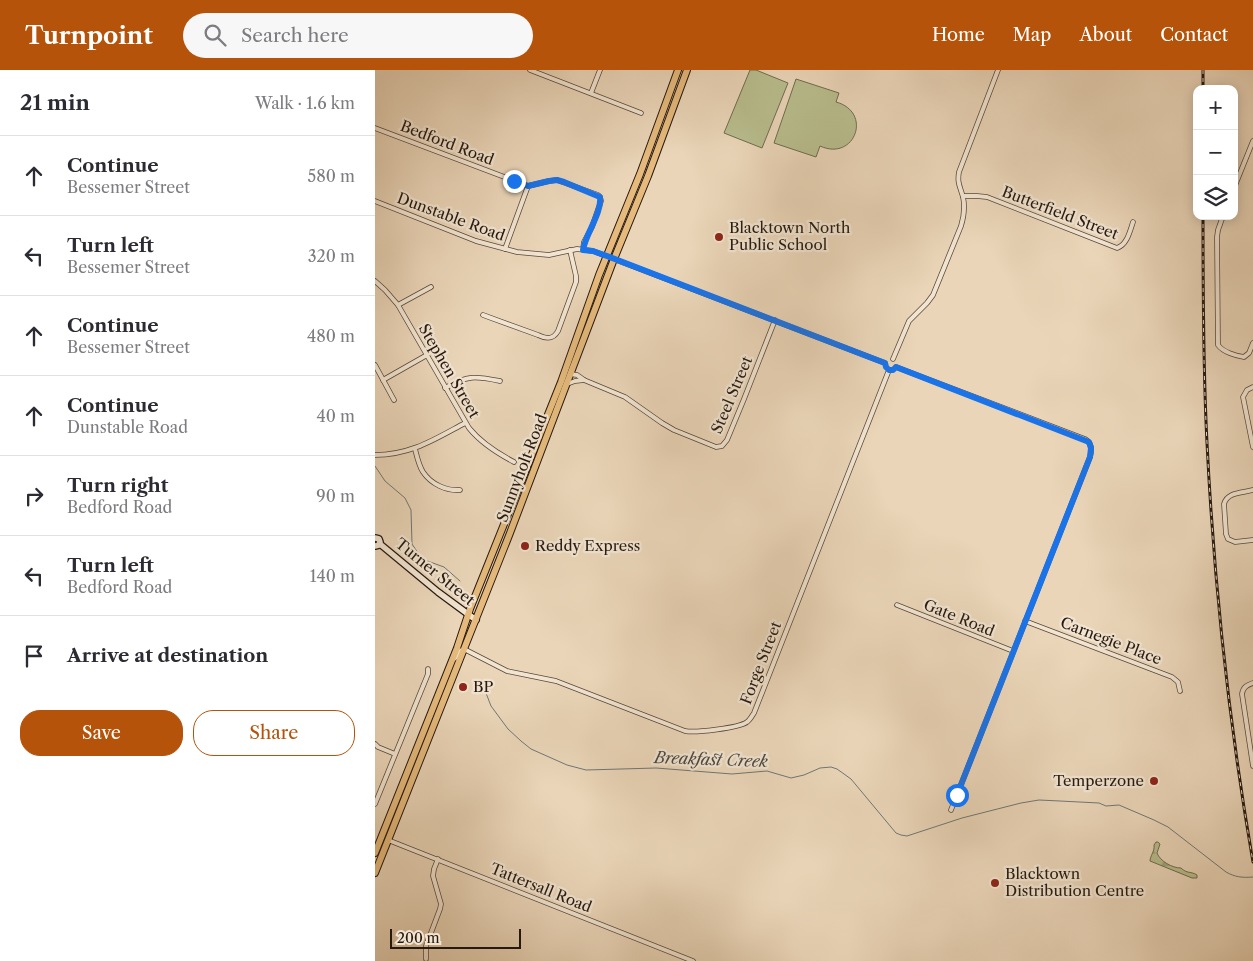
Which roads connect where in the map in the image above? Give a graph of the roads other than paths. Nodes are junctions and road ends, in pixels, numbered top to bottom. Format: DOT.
graph roads {
  1 [pos="531,70"];
  2 [pos="600,70"];
  3 [pos="678,70"];
  4 [pos="687,70"];
  5 [pos="998,70"];
  6 [pos="591,93"];
  7 [pos="641,113"];
  8 [pos="375,128"];
  9 [pos="1253,140"];
  10 [pos="1238,178"];
  11 [pos="528,186"];
  12 [pos="963,196"];
  13 [pos="375,201"];
  14 [pos="1222,220"];
  15 [pos="1133,222"];
  16 [pos="505,249"];
  17 [pos="570,250"];
  18 [pos="583,250"];
  19 [pos="611,258"];
  20 [pos="375,281"];
  21 [pos="431,287"];
  22 [pos="398,305"];
  23 [pos="483,315"];
  24 [pos="775,320"];
  25 [pos="1253,343"];
  26 [pos="427,355"];
  27 [pos="893,359"];
  28 [pos="885,363"];
  29 [pos="375,365"];
  30 [pos="896,367"];
  31 [pos="889,370"];
  32 [pos="571,374"];
  33 [pos="383,380"];
  34 [pos="584,380"];
  35 [pos="500,381"];
  36 [pos="564,383"];
  37 [pos="1253,387"];
  38 [pos="445,388"];
  39 [pos="394,400"];
  40 [pos="465,423"];
  41 [pos="1252,439"];
  42 [pos="1253,447"];
  43 [pos="415,449"];
  44 [pos="375,455"];
  45 [pos="514,462"];
  46 [pos="459,490"];
  47 [pos="1253,490"];
  48 [pos="375,538"];
  49 [pos="1253,540"];
  50 [pos="377,545"];
  51 [pos="897,605"];
  52 [pos="468,615"];
  53 [pos="476,620"];
  54 [pos="1025,620"];
  55 [pos="464,649"];
  56 [pos="1013,651"];
  57 [pos="451,662"];
  58 [pos="428,669"];
  59 [pos="1253,683"];
  60 [pos="1180,691"];
  61 [pos="375,744"];
  62 [pos="395,754"];
  63 [pos="1253,766"];
  64 [pos="375,804"];
  65 [pos="951,810"];
  66 [pos="384,838"];
  67 [pos="375,853"];
  68 [pos="438,859"];
  69 [pos="375,873"];
  70 [pos="426,959"];
  71 [pos="693,961"];
  1 -- 6 [label="street"];
  2 -- 6 [label="street"];
  3 -- 19 [label="main road, Sunnyholt Road"];
  4 -- 19 [label="main road, Sunnyholt Road"];
  5 -- 12 [label="street"];
  6 -- 7 [label="street"];
  8 -- 11 [label="street, Bedford Road"];
  9 -- 10 [label="street"];
  11 -- 16 [label="street"];
  11 -- 18 [label="street"];
  12 -- 15 [label="street, Butterfield Street"];
  12 -- 27 [label="street"];
  13 -- 16 [label="street, Dunstable Road"];
  14 -- 25 [label="street"];
  16 -- 17 [label="street, Dunstable Road"];
  17 -- 18 [label="street, Dunstable Road"];
  17 -- 23 [label="street"];
  18 -- 19 [label="street, Dunstable Road"];
  19 -- 24 [label="street, Dunstable Road"];
  19 -- 32 [label="main road, Sunnyholt Road"];
  19 -- 36 [label="main road, Sunnyholt Road"];
  20 -- 22 [label="street, Stephen Street"];
  21 -- 22 [label="street"];
  22 -- 26 [label="street, Stephen Street"];
  24 -- 28 [label="street, Dunstable Road"];
  24 -- 34 [label="street, Steel Street"];
  26 -- 33 [label="street"];
  26 -- 38 [label="street, Stephen Street"];
  27 -- 28 [label="street"];
  27 -- 30 [label="street"];
  28 -- 31 [label="street"];
  29 -- 33 [label="street"];
  30 -- 31 [label="street"];
  30 -- 54 [label="street"];
  31 -- 55 [label="street, Forge Street"];
  32 -- 34 [label="street, Steel Street"];
  32 -- 36 [label="main road, Sunnyholt Road"];
  33 -- 39 [label="street"];
  34 -- 36 [label="street"];
  35 -- 38 [label="street"];
  36 -- 52 [label="main road, Sunnyholt Road"];
  36 -- 53 [label="main road, Sunnyholt Road"];
  37 -- 41 [label="street"];
  38 -- 40 [label="street, Stephen Street"];
  40 -- 43 [label="street"];
  40 -- 45 [label="street, Stephen Street"];
  41 -- 42 [label="street"];
  43 -- 44 [label="street"];
  43 -- 46 [label="street"];
  47 -- 49 [label="street"];
  48 -- 50 [label="street, Turner Street"];
  50 -- 52 [label="street, Turner Street"];
  51 -- 56 [label="street, Gate Road"];
  52 -- 53 [label="street, Turner Street"];
  52 -- 57 [label="main road, Sunnyholt Road"];
  53 -- 55 [label="main road, Sunnyholt Road"];
  54 -- 56 [label="street"];
  54 -- 60 [label="street, Carnegie Place"];
  55 -- 57 [label="street"];
  55 -- 66 [label="main road, Sunnyholt Road"];
  56 -- 65 [label="street"];
  57 -- 66 [label="main road, Sunnyholt Road"];
  58 -- 62 [label="street"];
  59 -- 63 [label="street"];
  61 -- 62 [label="street"];
  62 -- 64 [label="street"];
  66 -- 67 [label="main road, Sunnyholt Road"];
  66 -- 68 [label="street, Tattersall Road"];
  66 -- 69 [label="main road, Sunnyholt Road"];
  68 -- 70 [label="street"];
  68 -- 71 [label="street, Tattersall Road"];
}
